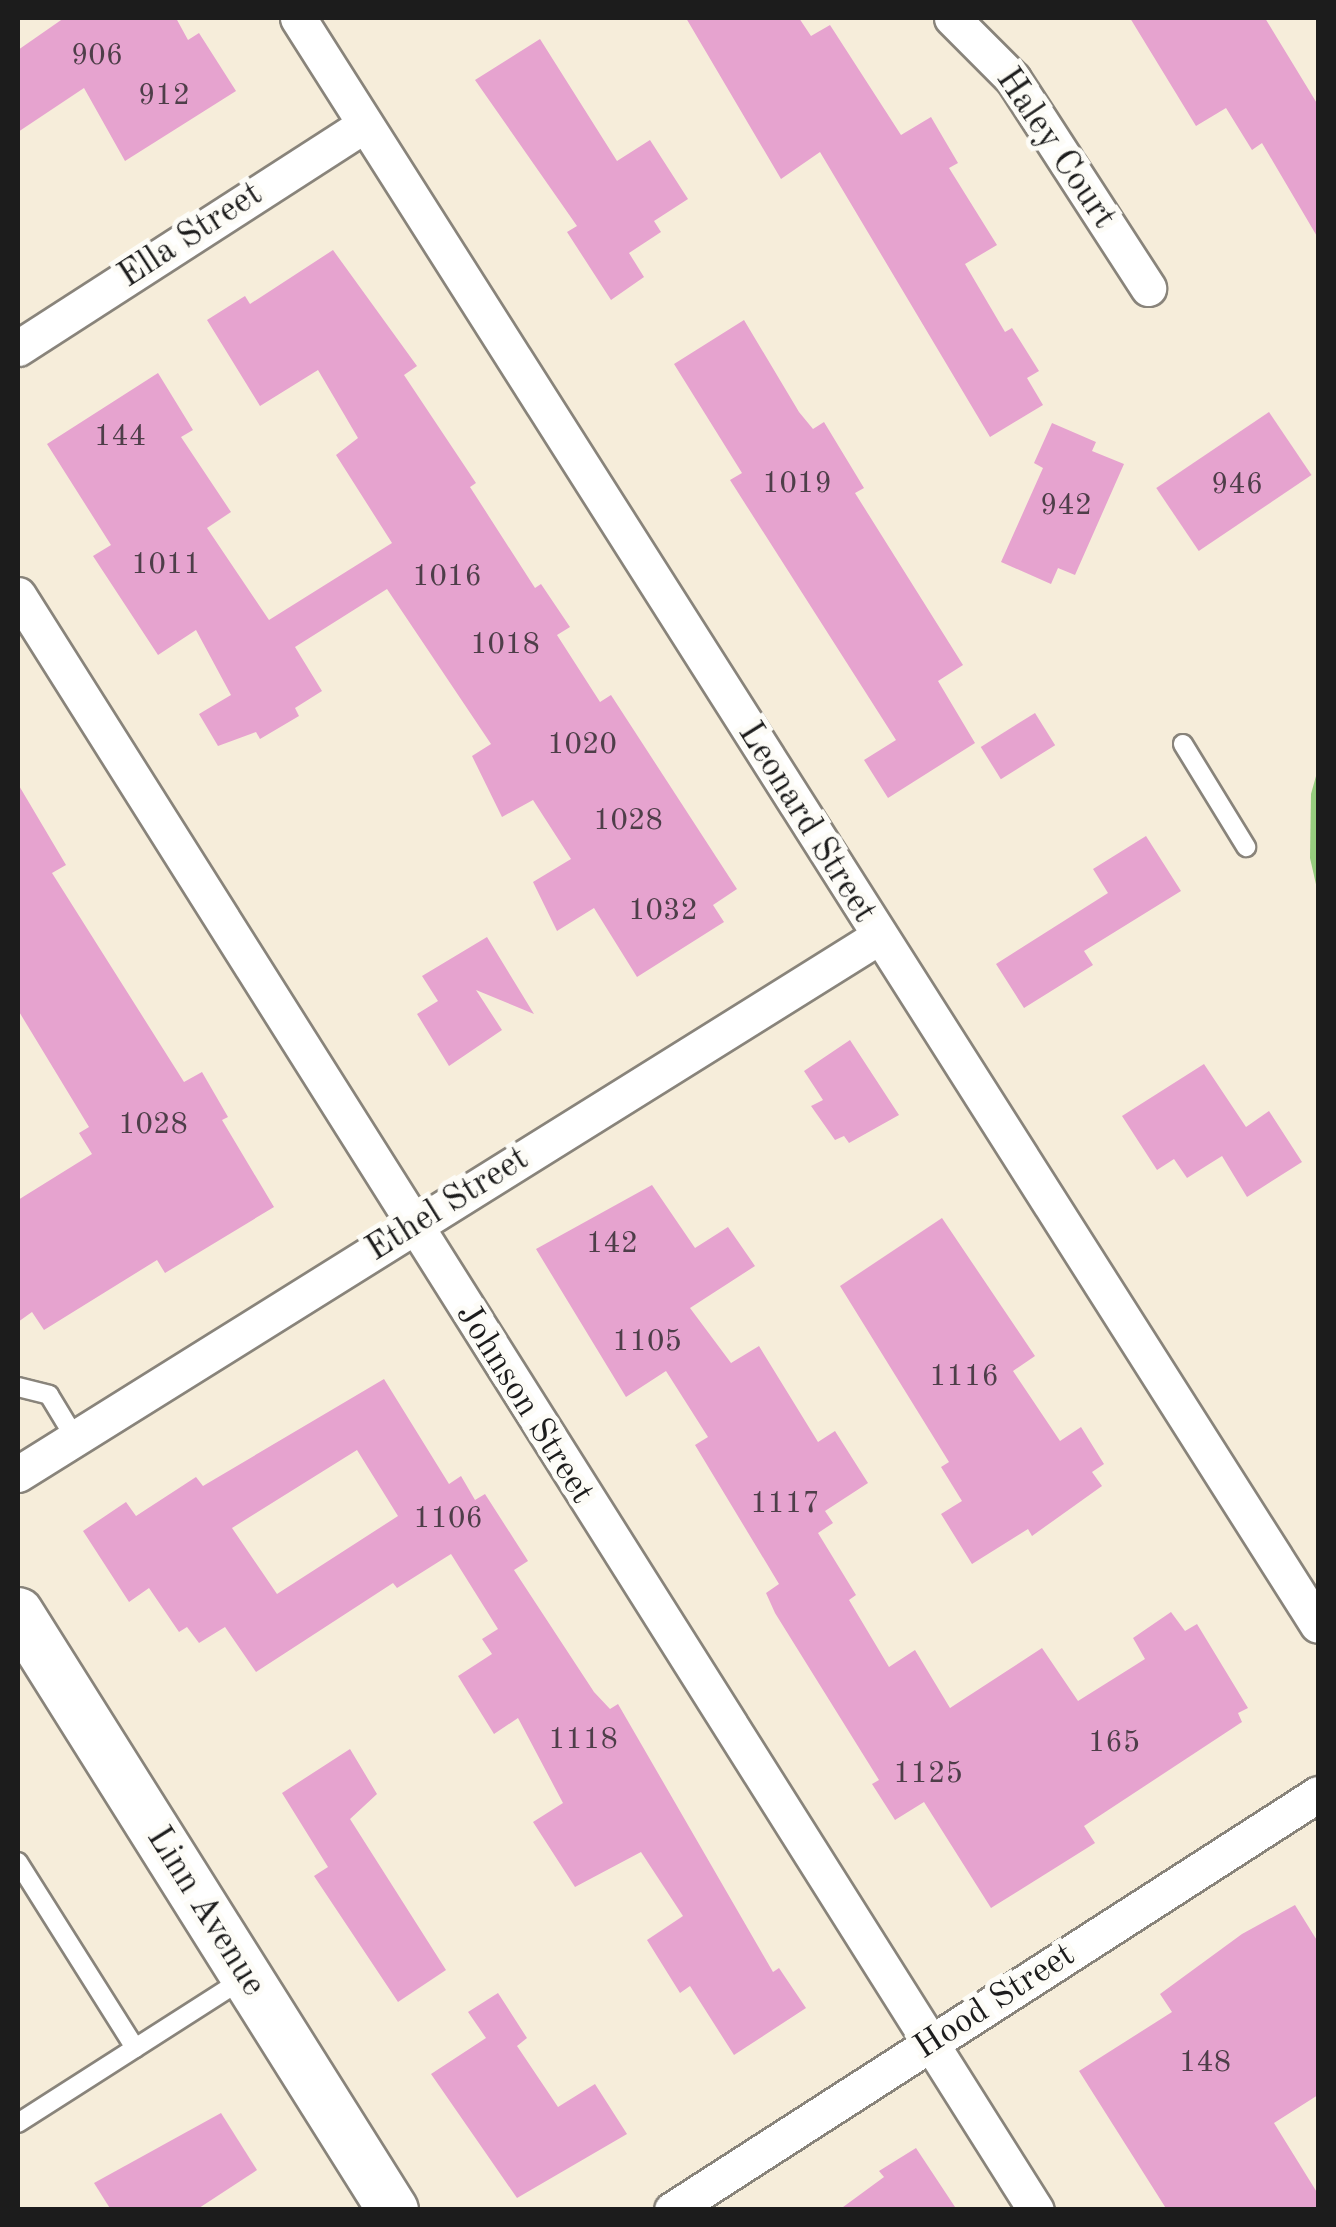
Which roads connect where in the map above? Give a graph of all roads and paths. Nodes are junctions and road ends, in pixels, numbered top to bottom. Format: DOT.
graph roads {
  1 [pos="298,18"];
  2 [pos="952,18"];
  3 [pos="364,125"];
  4 [pos="1148,288"];
  5 [pos="18,348"];
  6 [pos="18,596"];
  7 [pos="1183,744"];
  8 [pos="1246,847"];
  9 [pos="878,937"];
  10 [pos="412,1228"];
  11 [pos="18,1387"];
  12 [pos="75,1438"];
  13 [pos="18,1474"];
  14 [pos="18,1613"];
  15 [pos="1318,1626"];
  16 [pos="1318,1794"];
  17 [pos="18,1862"];
  18 [pos="246,1977"];
  19 [pos="930,2044"];
  20 [pos="135,2048"];
  21 [pos="18,2122"];
  22 [pos="383,2206"];
  23 [pos="672,2210"];
  24 [pos="1036,2210"];
  1 -- 3 [label="street, Leonard Street"];
  2 -- 4 [label="street, Haley Court"];
  3 -- 5 [label="street, Ella Street"];
  3 -- 9 [label="street, Leonard Street"];
  6 -- 10 [label="street, Johnson Street"];
  7 -- 8 [label="lane"];
  9 -- 10 [label="street, Ethel Street"];
  9 -- 15 [label="street, Leonard Street"];
  10 -- 12 [label="street, Ethel Street"];
  10 -- 19 [label="street, Johnson Street"];
  11 -- 12 [label="lane"];
  12 -- 13 [label="street, Ethel Street"];
  14 -- 18 [label="main road, Linn Avenue"];
  16 -- 19 [label="street, Hood Street"];
  17 -- 20 [label="lane"];
  18 -- 20 [label="lane"];
  18 -- 22 [label="main road, Linn Avenue"];
  19 -- 23 [label="street, Hood Street"];
  19 -- 24 [label="street, Johnson Street"];
  20 -- 21 [label="lane"];
}
